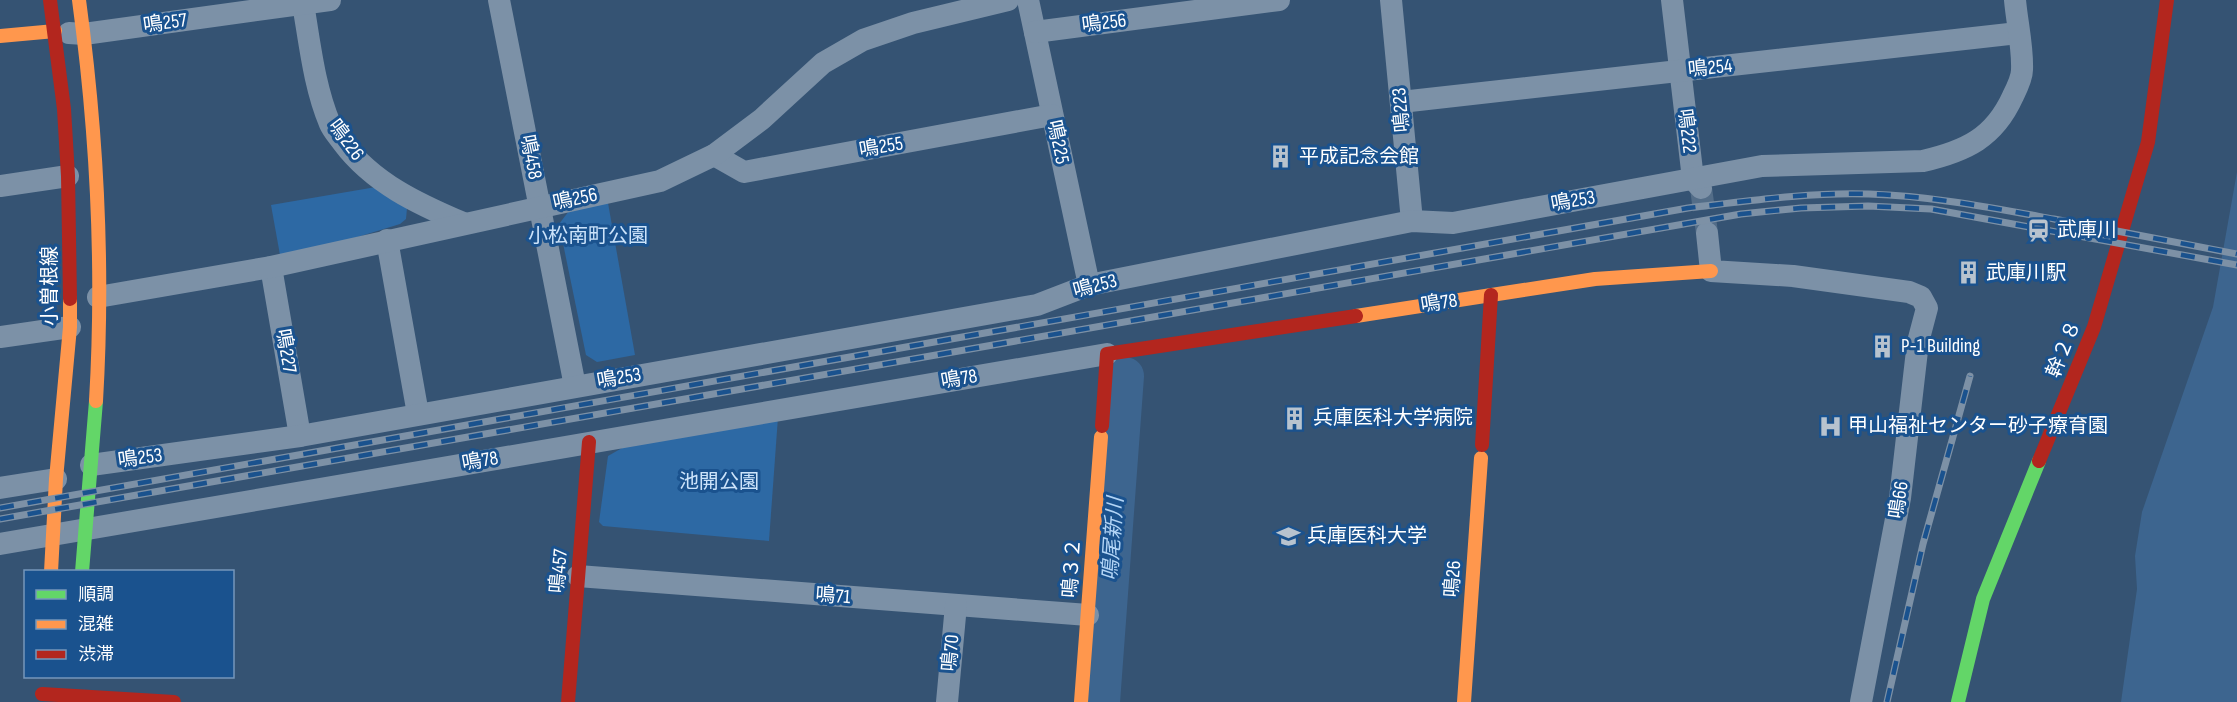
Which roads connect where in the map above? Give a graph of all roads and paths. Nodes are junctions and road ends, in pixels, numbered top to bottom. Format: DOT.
graph roads {
  1 [pos="50,0"];
  2 [pos="79,0"];
  3 [pos="330,0"];
  4 [pos="499,0"];
  5 [pos="1008,0"];
  6 [pos="1028,0"];
  7 [pos="1279,0"];
  8 [pos="1390,0"];
  9 [pos="1672,0"];
  10 [pos="2015,0"];
  11 [pos="2167,0"];
  12 [pos="303,4"];
  13 [pos="55,32"];
  14 [pos="1035,32"];
  15 [pos="2018,33"];
  16 [pos="84,34"];
  17 [pos="0,36"];
  18 [pos="1680,71"];
  19 [pos="1401,102"];
  20 [pos="1052,115"];
  21 [pos="714,155"];
  22 [pos="68,176"];
  23 [pos="1697,184"];
  24 [pos="0,186"];
  25 [pos="540,207"];
  26 [pos="1412,221"];
  27 [pos="463,223"];
  28 [pos="1707,233"];
  29 [pos="387,240"];
  30 [pos="271,267"];
  31 [pos="1711,271"];
  32 [pos="1089,285"];
  33 [pos="1491,295"];
  34 [pos="98,297"];
  35 [pos="1921,297"];
  36 [pos="70,327"];
  37 [pos="0,337"];
  38 [pos="1107,354"];
  39 [pos="575,386"];
  40 [pos="418,414"];
  41 [pos="300,436"];
  42 [pos="589,442"];
  43 [pos="91,465"];
  44 [pos="56,479"];
  45 [pos="0,488"];
  46 [pos="86,529"];
  47 [pos="53,535"];
  48 [pos="0,544"];
  49 [pos="51,570"];
  50 [pos="82,570"];
  51 [pos="578,576"];
  52 [pos="956,605"];
  53 [pos="1088,615"];
  54 [pos="44,678"];
  55 [pos="71,694"];
  56 [pos="42,698"];
  57 [pos="174,702"];
  58 [pos="568,702"];
  59 [pos="947,702"];
  60 [pos="1081,702"];
  61 [pos="1464,702"];
  62 [pos="1861,702"];
  63 [pos="1958,702"];
  1 -- 13 [label="street, 小曽根線"];
  2 -- 16 [label="street"];
  3 -- 12 [label="street, 鳴257"];
  4 -- 25 [label="street, 鳴458"];
  5 -- 21 [label="street, 鳴256"];
  6 -- 14 [label="street, 鳴225"];
  7 -- 14 [label="street, 鳴256"];
  8 -- 19 [label="street, 鳴223"];
  9 -- 18 [label="street, 鳴222"];
  10 -- 15 [label="street, 鳴253"];
  11 -- 63 [label="street, 幹２８"];
  12 -- 16 [label="street, 鳴257"];
  12 -- 27 [label="street, 鳴226"];
  13 -- 16 [label="street, 鳴257"];
  13 -- 17 [label="street, 鳴257"];
  13 -- 22 [label="street, 小曽根線"];
  14 -- 20 [label="street, 鳴225"];
  15 -- 18 [label="street, 鳴254"];
  15 -- 23 [label="street, 鳴253"];
  16 -- 34 [label="street"];
  18 -- 19 [label="street, 鳴254"];
  18 -- 23 [label="street, 鳴222"];
  19 -- 26 [label="street, 鳴223"];
  20 -- 21 [label="street, 鳴255"];
  20 -- 32 [label="street, 鳴225"];
  21 -- 25 [label="street, 鳴256"];
  22 -- 24 [label="street"];
  22 -- 36 [label="street, 小曽根線"];
  23 -- 26 [label="street, 鳴253"];
  25 -- 27 [label="street, 鳴256"];
  25 -- 39 [label="street, 鳴458"];
  26 -- 32 [label="street, 鳴253"];
  27 -- 29 [label="street, 鳴256"];
  28 -- 31 [label="street"];
  29 -- 30 [label="street, 鳴256"];
  29 -- 40 [label="street"];
  30 -- 34 [label="street, 鳴256"];
  30 -- 41 [label="street, 鳴227"];
  31 -- 33 [label="street, 鳴78"];
  31 -- 35 [label="street, 鳴78"];
  32 -- 39 [label="street, 鳴253"];
  33 -- 38 [label="street, 鳴78"];
  33 -- 61 [label="street, 鳴26"];
  34 -- 43 [label="street"];
  35 -- 62 [label="street, 鳴66"];
  36 -- 37 [label="street"];
  36 -- 44 [label="street, 小曽根線"];
  38 -- 42 [label="street, 鳴78"];
  38 -- 53 [label="street, 鳴３２"];
  39 -- 40 [label="street, 鳴253"];
  40 -- 41 [label="street, 鳴253"];
  41 -- 43 [label="street, 鳴253"];
  42 -- 46 [label="street, 鳴78"];
  42 -- 51 [label="street, 鳴457"];
  43 -- 46 [label="street"];
  44 -- 45 [label="street"];
  44 -- 47 [label="street, 小曽根線"];
  46 -- 47 [label="street, 鳴78"];
  46 -- 50 [label="street"];
  47 -- 48 [label="street, 鳴78"];
  47 -- 49 [label="street, 小曽根線"];
  51 -- 52 [label="street, 鳴71"];
  51 -- 58 [label="street, 鳴457"];
  52 -- 53 [label="street, 鳴71"];
  52 -- 59 [label="street, 鳴70"];
  53 -- 60 [label="street, 鳴３２"];
  54 -- 56 [label="street"];
  55 -- 56 [label="street"];
  55 -- 57 [label="street"];
}
